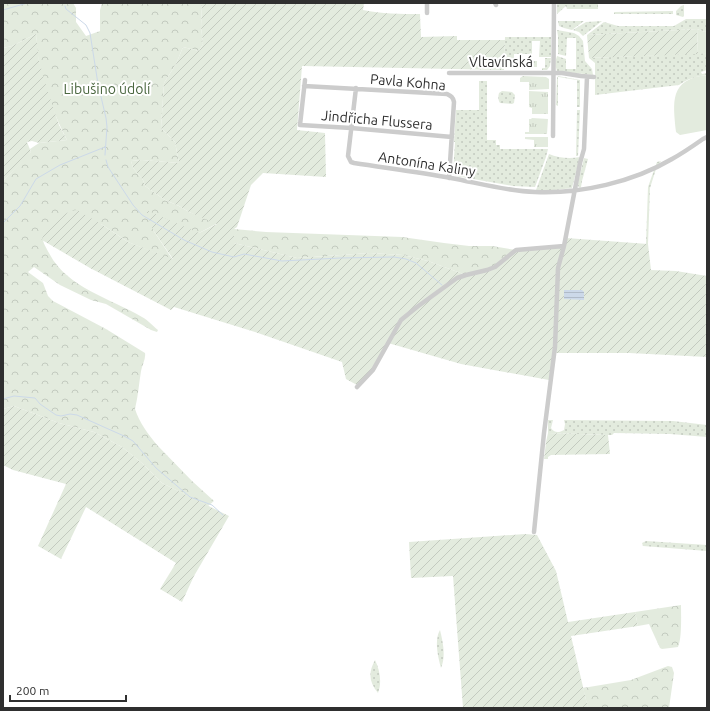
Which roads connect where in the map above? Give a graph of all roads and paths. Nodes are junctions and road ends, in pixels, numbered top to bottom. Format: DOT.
graph roads {
  1 [pos="427,3"];
  2 [pos="554,3"];
  3 [pos="427,13"];
  4 [pos="449,73"];
  5 [pos="554,73"];
  6 [pos="587,77"];
  7 [pos="594,77"];
  8 [pos="304,83"];
  9 [pos="356,88"];
  10 [pos="350,128"];
  11 [pos="552,136"];
  12 [pos="452,137"];
  13 [pos="707,137"];
  14 [pos="449,178"];
  15 [pos="575,191"];
  16 [pos="564,246"];
  17 [pos="356,387"];
  18 [pos="534,532"];
  1 -- 3 [label="street"];
  2 -- 5 [label="street, Vltavínská"];
  4 -- 5 [label="street, Vltavínská"];
  5 -- 6 [label="street"];
  5 -- 11 [label="street, Vltavínská"];
  6 -- 7 [label="street"];
  6 -- 15 [label="street"];
  8 -- 9 [label="street, Pavla Kohna"];
  8 -- 10 [label="street, Jindřicha Flussera"];
  9 -- 10 [label="street, Antonína Kaliny"];
  9 -- 12 [label="street, Pavla Kohna"];
  10 -- 12 [label="street, Jindřicha Flussera"];
  10 -- 14 [label="street, Antonína Kaliny"];
  12 -- 14 [label="street, Pavla Kohna"];
  13 -- 15 [label="street, Antonína Kaliny"];
  14 -- 15 [label="street, Antonína Kaliny"];
  15 -- 16 [label="street"];
  16 -- 17 [label="street"];
  16 -- 18 [label="street"];
}
